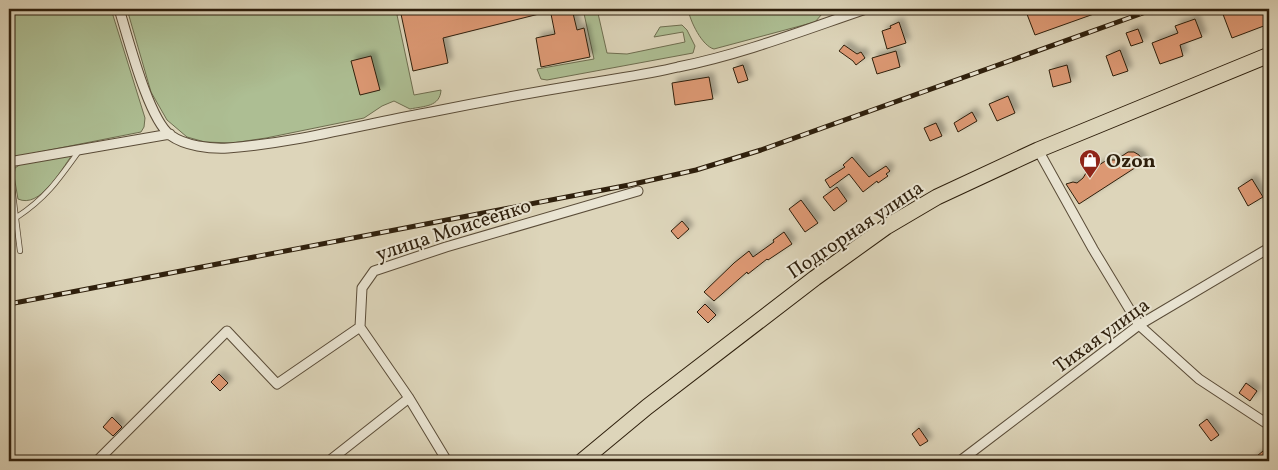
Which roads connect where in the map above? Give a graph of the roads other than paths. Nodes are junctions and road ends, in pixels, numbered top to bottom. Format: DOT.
graph roads {
  1 [pos="119,9"];
  2 [pos="866,9"];
  3 [pos="1269,55"];
  4 [pos="170,134"];
  5 [pos="80,150"];
  6 [pos="1038,150"];
  7 [pos="9,162"];
  8 [pos="638,191"];
  9 [pos="17,217"];
  10 [pos="1269,248"];
  11 [pos="20,251"];
  12 [pos="1139,325"];
  13 [pos="360,327"];
  14 [pos="410,398"];
  15 [pos="1269,425"];
  16 [pos="97,461"];
  17 [pos="329,461"];
  18 [pos="447,461"];
  19 [pos="582,461"];
  20 [pos="960,461"];
  1 -- 4 [label="street"];
  2 -- 4 [label="street"];
  3 -- 6 [label="main road, Подгорная улица"];
  4 -- 5 [label="street"];
  5 -- 7 [label="street"];
  5 -- 9 [label="lane"];
  6 -- 12 [label="street"];
  6 -- 19 [label="main road, Подгорная улица"];
  7 -- 9 [label="lane"];
  8 -- 13 [label="street, улица Моисеенко"];
  9 -- 11 [label="lane"];
  10 -- 12 [label="street, Тихая улица"];
  12 -- 15 [label="street"];
  12 -- 20 [label="street, Тихая улица"];
  13 -- 14 [label="street"];
  13 -- 16 [label="street"];
  14 -- 17 [label="street"];
  14 -- 18 [label="street"];
}
